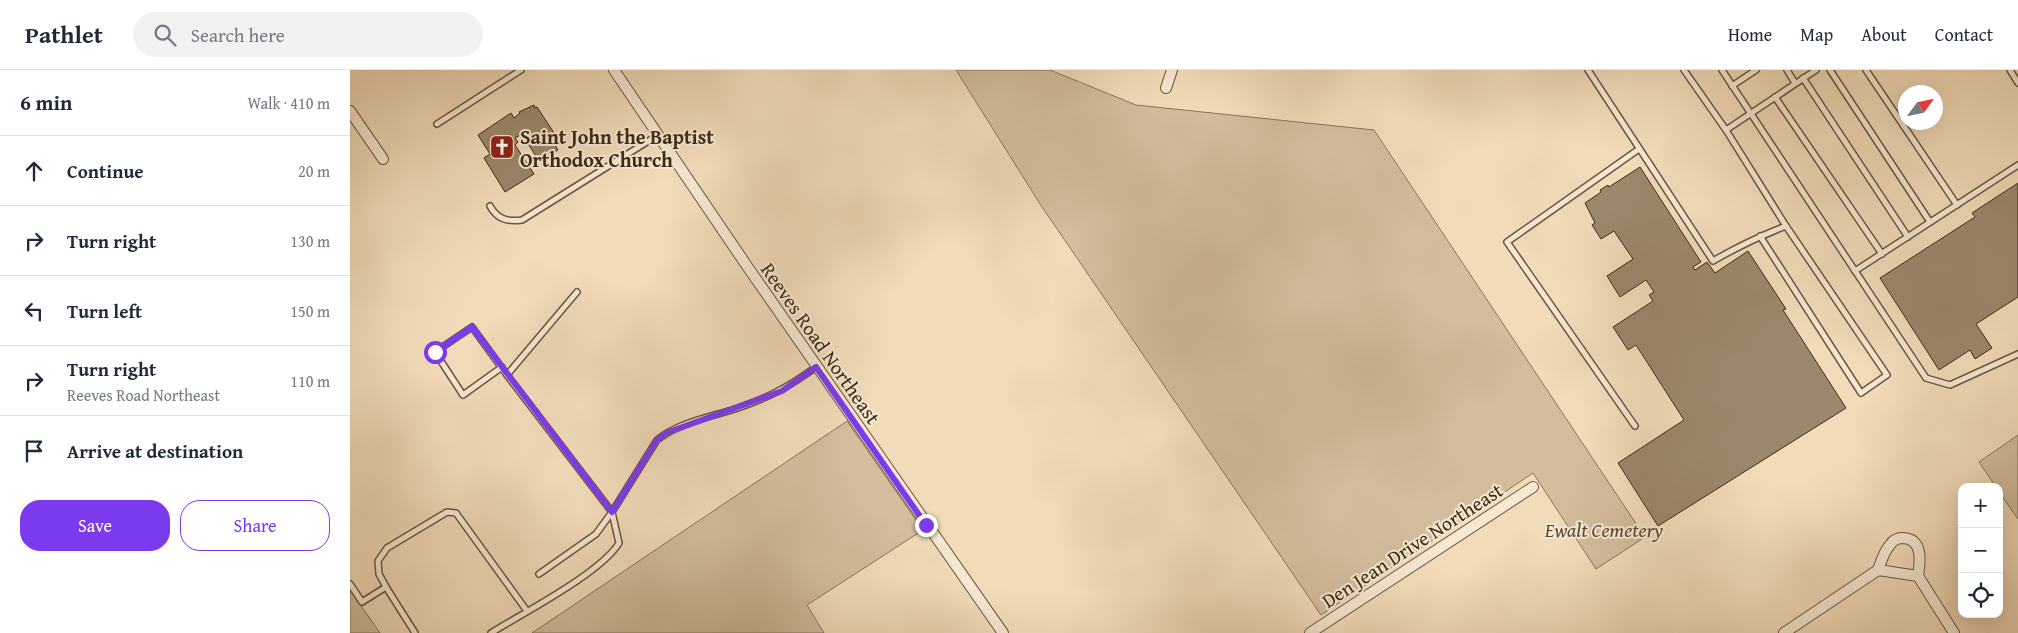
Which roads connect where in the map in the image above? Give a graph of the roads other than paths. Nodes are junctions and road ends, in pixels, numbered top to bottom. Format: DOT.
graph roads {
  1 [pos="521,70"];
  2 [pos="614,70"];
  3 [pos="1172,70"];
  4 [pos="1588,70"];
  5 [pos="1684,70"];
  6 [pos="1722,70"];
  7 [pos="1756,70"];
  8 [pos="1787,70"];
  9 [pos="1816,70"];
  10 [pos="1830,70"];
  11 [pos="1866,70"];
  12 [pos="2014,72"];
  13 [pos="1803,78"];
  14 [pos="2018,82"];
  15 [pos="1795,83"];
  16 [pos="1732,86"];
  17 [pos="1166,88"];
  18 [pos="1775,97"];
  19 [pos="350,111"];
  20 [pos="1751,114"];
  21 [pos="437,124"];
  22 [pos="1726,130"];
  23 [pos="658,135"];
  24 [pos="1639,149"];
  25 [pos="383,159"];
  26 [pos="2018,165"];
  27 [pos="1956,205"];
  28 [pos="490,206"];
  29 [pos="1930,222"];
  30 [pos="1786,226"];
  31 [pos="1760,236"];
  32 [pos="1908,237"];
  33 [pos="1882,254"];
  34 [pos="1855,271"];
  35 [pos="577,292"];
  36 [pos="2018,354"];
  37 [pos="502,367"];
  38 [pos="816,367"];
  39 [pos="507,375"];
  40 [pos="1635,426"];
  41 [pos="1532,487"];
  42 [pos="612,512"];
  43 [pos="1878,570"];
  44 [pos="539,574"];
  45 [pos="1918,576"];
  46 [pos="350,584"];
  47 [pos="386,587"];
  48 [pos="527,611"];
  49 [pos="415,633"];
  50 [pos="491,633"];
  51 [pos="1003,633"];
  52 [pos="1310,633"];
  53 [pos="1784,633"];
  54 [pos="1954,633"];
  1 -- 21 [label="lane"];
  2 -- 23 [label="street, Reeves Road Northeast"];
  3 -- 17 [label="street"];
  4 -- 24 [label="lane"];
  5 -- 22 [label="lane"];
  6 -- 16 [label="lane"];
  7 -- 16 [label="lane"];
  8 -- 15 [label="lane"];
  9 -- 13 [label="lane"];
  10 -- 29 [label="lane"];
  11 -- 27 [label="lane"];
  12 -- 14 [label="lane"];
  13 -- 15 [label="lane"];
  13 -- 32 [label="lane"];
  15 -- 18 [label="lane"];
  16 -- 20 [label="lane"];
  18 -- 20 [label="lane"];
  18 -- 33 [label="lane"];
  19 -- 25 [label="street"];
  20 -- 22 [label="lane"];
  20 -- 34 [label="lane"];
  22 -- 30 [label="lane"];
  23 -- 28 [label="lane"];
  23 -- 38 [label="street, Reeves Road Northeast"];
  24 -- 31 [label="lane"];
  24 -- 40 [label="lane"];
  26 -- 27 [label="lane"];
  27 -- 29 [label="lane"];
  29 -- 32 [label="lane"];
  30 -- 31 [label="lane"];
  30 -- 31 [label="lane"];
  32 -- 33 [label="lane"];
  33 -- 34 [label="lane"];
  34 -- 36 [label="lane"];
  35 -- 39 [label="lane"];
  37 -- 37 [label="lane"];
  37 -- 39 [label="lane"];
  38 -- 42 [label="lane"];
  38 -- 51 [label="street, Reeves Road Northeast"];
  39 -- 42 [label="lane"];
  41 -- 52 [label="street, Den Jean Drive Northeast"];
  42 -- 44 [label="lane"];
  42 -- 48 [label="lane"];
  43 -- 45 [label="street"];
  43 -- 45 [label="street"];
  43 -- 53 [label="street"];
  45 -- 54 [label="street"];
  46 -- 47 [label="lane"];
  47 -- 48 [label="lane"];
  47 -- 49 [label="lane"];
  48 -- 50 [label="lane"];
}
